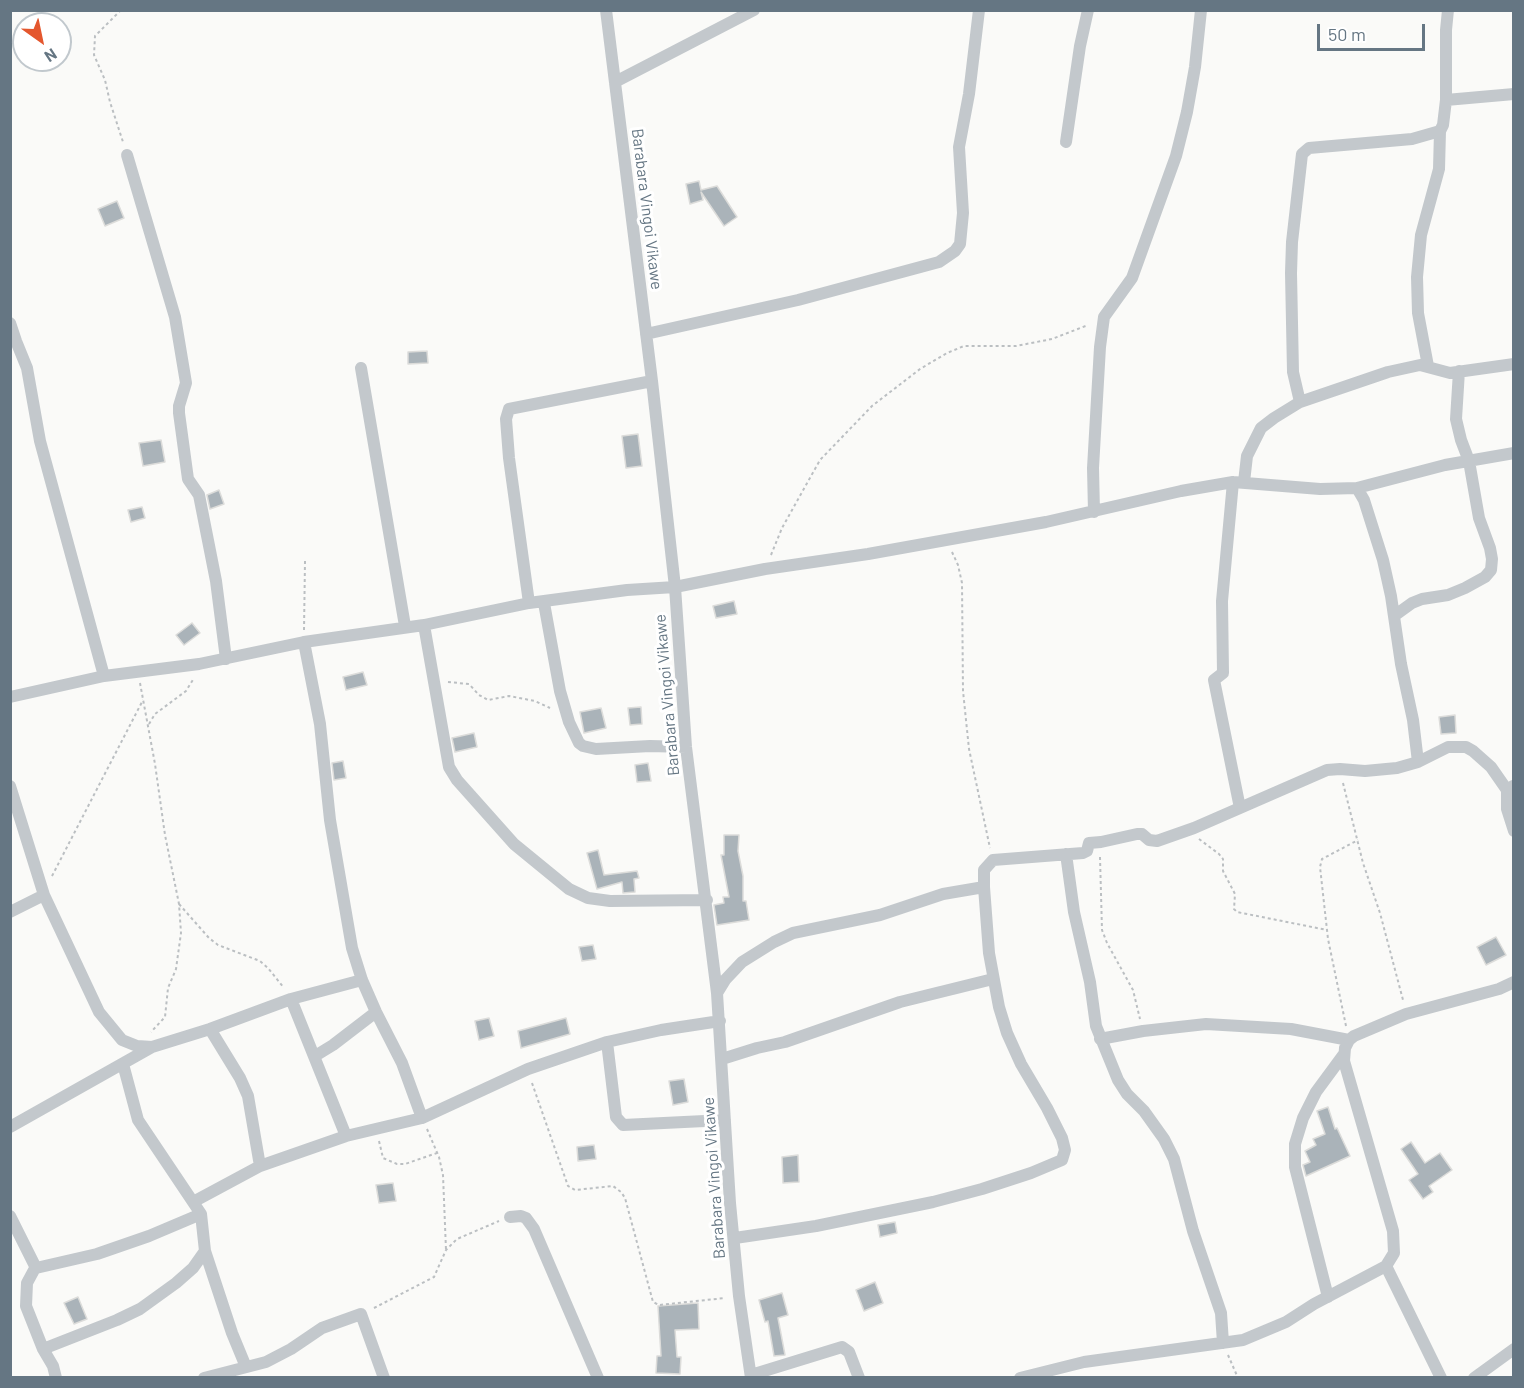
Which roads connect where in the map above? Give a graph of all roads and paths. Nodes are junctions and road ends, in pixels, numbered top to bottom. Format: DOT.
graph roads {
  1 [pos="121,10"];
  2 [pos="606,10"];
  3 [pos="754,10"];
  4 [pos="979,10"];
  5 [pos="1088,10"];
  6 [pos="1201,10"];
  7 [pos="1448,10"];
  8 [pos="615,82"];
  9 [pos="1514,94"];
  10 [pos="1446,100"];
  11 [pos="1440,131"];
  12 [pos="1066,142"];
  13 [pos="127,155"];
  14 [pos="1104,317"];
  15 [pos="10,323"];
  16 [pos="646,334"];
  17 [pos="1514,364"];
  18 [pos="1428,366"];
  19 [pos="361,368"];
  20 [pos="1459,371"];
  21 [pos="652,381"];
  22 [pos="1300,402"];
  23 [pos="1514,453"];
  24 [pos="1469,461"];
  25 [pos="1239,482"];
  26 [pos="1357,488"];
  27 [pos="1094,513"];
  28 [pos="945,539"];
  29 [pos="305,561"];
  30 [pos="765,569"];
  31 [pos="675,587"];
  32 [pos="529,603"];
  33 [pos="544,603"];
  34 [pos="1394,616"];
  35 [pos="424,625"];
  36 [pos="405,626"];
  37 [pos="304,642"];
  38 [pos="226,659"];
  39 [pos="199,664"];
  40 [pos="138,672"];
  41 [pos="104,676"];
  42 [pos="433,682"];
  43 [pos="10,697"];
  44 [pos="143,700"];
  45 [pos="567,714"];
  46 [pos="148,727"];
  47 [pos="686,747"];
  48 [pos="1418,762"];
  49 [pos="1340,769"];
  50 [pos="10,786"];
  51 [pos="1510,788"];
  52 [pos="1240,808"];
  53 [pos="1194,828"];
  54 [pos="1514,831"];
  55 [pos="1358,840"];
  56 [pos="1101,842"];
  57 [pos="1066,854"];
  58 [pos="993,860"];
  59 [pos="984,887"];
  60 [pos="44,895"];
  61 [pos="706,900"];
  62 [pos="179,904"];
  63 [pos="10,912"];
  64 [pos="1327,930"];
  65 [pos="993,979"];
  66 [pos="362,980"];
  67 [pos="1514,982"];
  68 [pos="717,993"];
  69 [pos="291,999"];
  70 [pos="376,1012"];
  71 [pos="1406,1014"];
  72 [pos="720,1021"];
  73 [pos="210,1029"];
  74 [pos="1143,1031"];
  75 [pos="1100,1039"];
  76 [pos="1349,1040"];
  77 [pos="607,1042"];
  78 [pos="137,1046"];
  79 [pos="152,1047"];
  80 [pos="1344,1054"];
  81 [pos="315,1056"];
  82 [pos="722,1059"];
  83 [pos="123,1064"];
  84 [pos="528,1069"];
  85 [pos="422,1118"];
  86 [pos="725,1120"];
  87 [pos="10,1127"];
  88 [pos="377,1130"];
  89 [pos="346,1136"];
  90 [pos="437,1153"];
  91 [pos="260,1166"];
  92 [pos="193,1202"];
  93 [pos="201,1214"];
  94 [pos="10,1215"];
  95 [pos="510,1217"];
  96 [pos="735,1238"];
  97 [pos="446,1250"];
  98 [pos="205,1251"];
  99 [pos="1386,1266"];
  100 [pos="36,1268"];
  101 [pos="740,1296"];
  102 [pos="1328,1297"];
  103 [pos="361,1314"];
  104 [pos="1223,1343"];
  105 [pos="43,1349"];
  106 [pos="1514,1349"];
  107 [pos="246,1367"];
  108 [pos="751,1376"];
  109 [pos="56,1377"];
  110 [pos="204,1377"];
  111 [pos="384,1377"];
  112 [pos="596,1377"];
  113 [pos="859,1377"];
  114 [pos="1020,1377"];
  115 [pos="1238,1377"];
  116 [pos="1441,1377"];
  117 [pos="1474,1377"];
  1 -- 13 [label="path"];
  2 -- 8 [label="street, Barabara Vingoi Vikawe"];
  3 -- 8 [label="street"];
  4 -- 16 [label="street"];
  5 -- 12 [label="street"];
  6 -- 14 [label="street"];
  7 -- 10 [label="street"];
  8 -- 16 [label="street, Barabara Vingoi Vikawe"];
  9 -- 10 [label="street"];
  10 -- 11 [label="street"];
  11 -- 18 [label="street"];
  11 -- 22 [label="street"];
  13 -- 38 [label="street"];
  14 -- 27 [label="street"];
  14 -- 30 [label="path"];
  15 -- 41 [label="street"];
  16 -- 21 [label="street, Barabara Vingoi Vikawe"];
  17 -- 20 [label="street"];
  18 -- 20 [label="street"];
  18 -- 22 [label="street"];
  19 -- 36 [label="street"];
  20 -- 24 [label="street"];
  21 -- 31 [label="street, Barabara Vingoi Vikawe"];
  21 -- 32 [label="street"];
  22 -- 25 [label="street"];
  23 -- 24 [label="street"];
  24 -- 26 [label="street"];
  24 -- 34 [label="street"];
  25 -- 26 [label="street"];
  25 -- 27 [label="street"];
  25 -- 52 [label="street"];
  26 -- 34 [label="street"];
  27 -- 28 [label="street"];
  28 -- 30 [label="street"];
  28 -- 58 [label="path"];
  29 -- 37 [label="path"];
  30 -- 31 [label="street"];
  31 -- 33 [label="street"];
  31 -- 47 [label="street, Barabara Vingoi Vikawe"];
  32 -- 33 [label="street"];
  32 -- 35 [label="street"];
  33 -- 45 [label="street"];
  34 -- 48 [label="street"];
  35 -- 36 [label="street"];
  35 -- 42 [label="street"];
  36 -- 37 [label="street"];
  37 -- 38 [label="street"];
  37 -- 66 [label="street"];
  38 -- 39 [label="street"];
  39 -- 40 [label="street"];
  39 -- 46 [label="path"];
  40 -- 41 [label="street"];
  40 -- 44 [label="path"];
  41 -- 43 [label="street"];
  42 -- 45 [label="path"];
  42 -- 61 [label="street"];
  44 -- 46 [label="path"];
  44 -- 60 [label="path"];
  45 -- 47 [label="street"];
  46 -- 62 [label="path"];
  47 -- 61 [label="street, Barabara Vingoi Vikawe"];
  48 -- 49 [label="street"];
  48 -- 51 [label="street"];
  49 -- 52 [label="street"];
  49 -- 55 [label="path"];
  50 -- 60 [label="street"];
  51 -- 54 [label="street"];
  52 -- 53 [label="street"];
  53 -- 56 [label="street"];
  53 -- 64 [label="path"];
  55 -- 64 [label="path"];
  55 -- 71 [label="path"];
  56 -- 57 [label="street"];
  56 -- 74 [label="path"];
  57 -- 58 [label="street"];
  57 -- 75 [label="street"];
  58 -- 59 [label="street"];
  59 -- 65 [label="street"];
  59 -- 68 [label="street"];
  60 -- 63 [label="street"];
  60 -- 78 [label="street"];
  61 -- 68 [label="street, Barabara Vingoi Vikawe"];
  62 -- 69 [label="path"];
  62 -- 78 [label="path"];
  64 -- 76 [label="path"];
  65 -- 82 [label="street"];
  65 -- 96 [label="street"];
  66 -- 69 [label="street"];
  66 -- 70 [label="street"];
  67 -- 71 [label="street"];
  68 -- 72 [label="street, Barabara Vingoi Vikawe"];
  69 -- 73 [label="street"];
  69 -- 81 [label="street"];
  70 -- 81 [label="street"];
  70 -- 85 [label="street"];
  71 -- 76 [label="street"];
  72 -- 77 [label="street"];
  72 -- 82 [label="street, Barabara Vingoi Vikawe"];
  73 -- 79 [label="street"];
  73 -- 91 [label="street"];
  74 -- 75 [label="street"];
  74 -- 76 [label="street"];
  75 -- 104 [label="street"];
  76 -- 80 [label="street"];
  77 -- 84 [label="street"];
  77 -- 86 [label="street"];
  78 -- 79 [label="street"];
  79 -- 83 [label="street"];
  80 -- 99 [label="street"];
  80 -- 102 [label="street"];
  81 -- 89 [label="street"];
  82 -- 86 [label="street, Barabara Vingoi Vikawe"];
  83 -- 87 [label="street"];
  83 -- 92 [label="street"];
  84 -- 85 [label="street"];
  84 -- 101 [label="path"];
  85 -- 88 [label="street"];
  85 -- 90 [label="path"];
  86 -- 96 [label="street, Barabara Vingoi Vikawe"];
  88 -- 89 [label="street"];
  88 -- 90 [label="path"];
  89 -- 91 [label="street"];
  90 -- 97 [label="path"];
  91 -- 92 [label="street"];
  92 -- 93 [label="street"];
  93 -- 98 [label="street"];
  93 -- 100 [label="street"];
  94 -- 100 [label="street"];
  95 -- 97 [label="path"];
  95 -- 112 [label="street"];
  96 -- 101 [label="street, Barabara Vingoi Vikawe"];
  97 -- 103 [label="path"];
  98 -- 105 [label="street"];
  98 -- 107 [label="street"];
  99 -- 102 [label="street"];
  99 -- 116 [label="street"];
  100 -- 105 [label="street"];
  101 -- 108 [label="street, Barabara Vingoi Vikawe"];
  102 -- 104 [label="street"];
  103 -- 107 [label="street"];
  103 -- 111 [label="street"];
  104 -- 114 [label="street"];
  104 -- 115 [label="path"];
  105 -- 109 [label="street"];
  106 -- 117 [label="street"];
  107 -- 110 [label="street"];
  108 -- 113 [label="street"];
}
